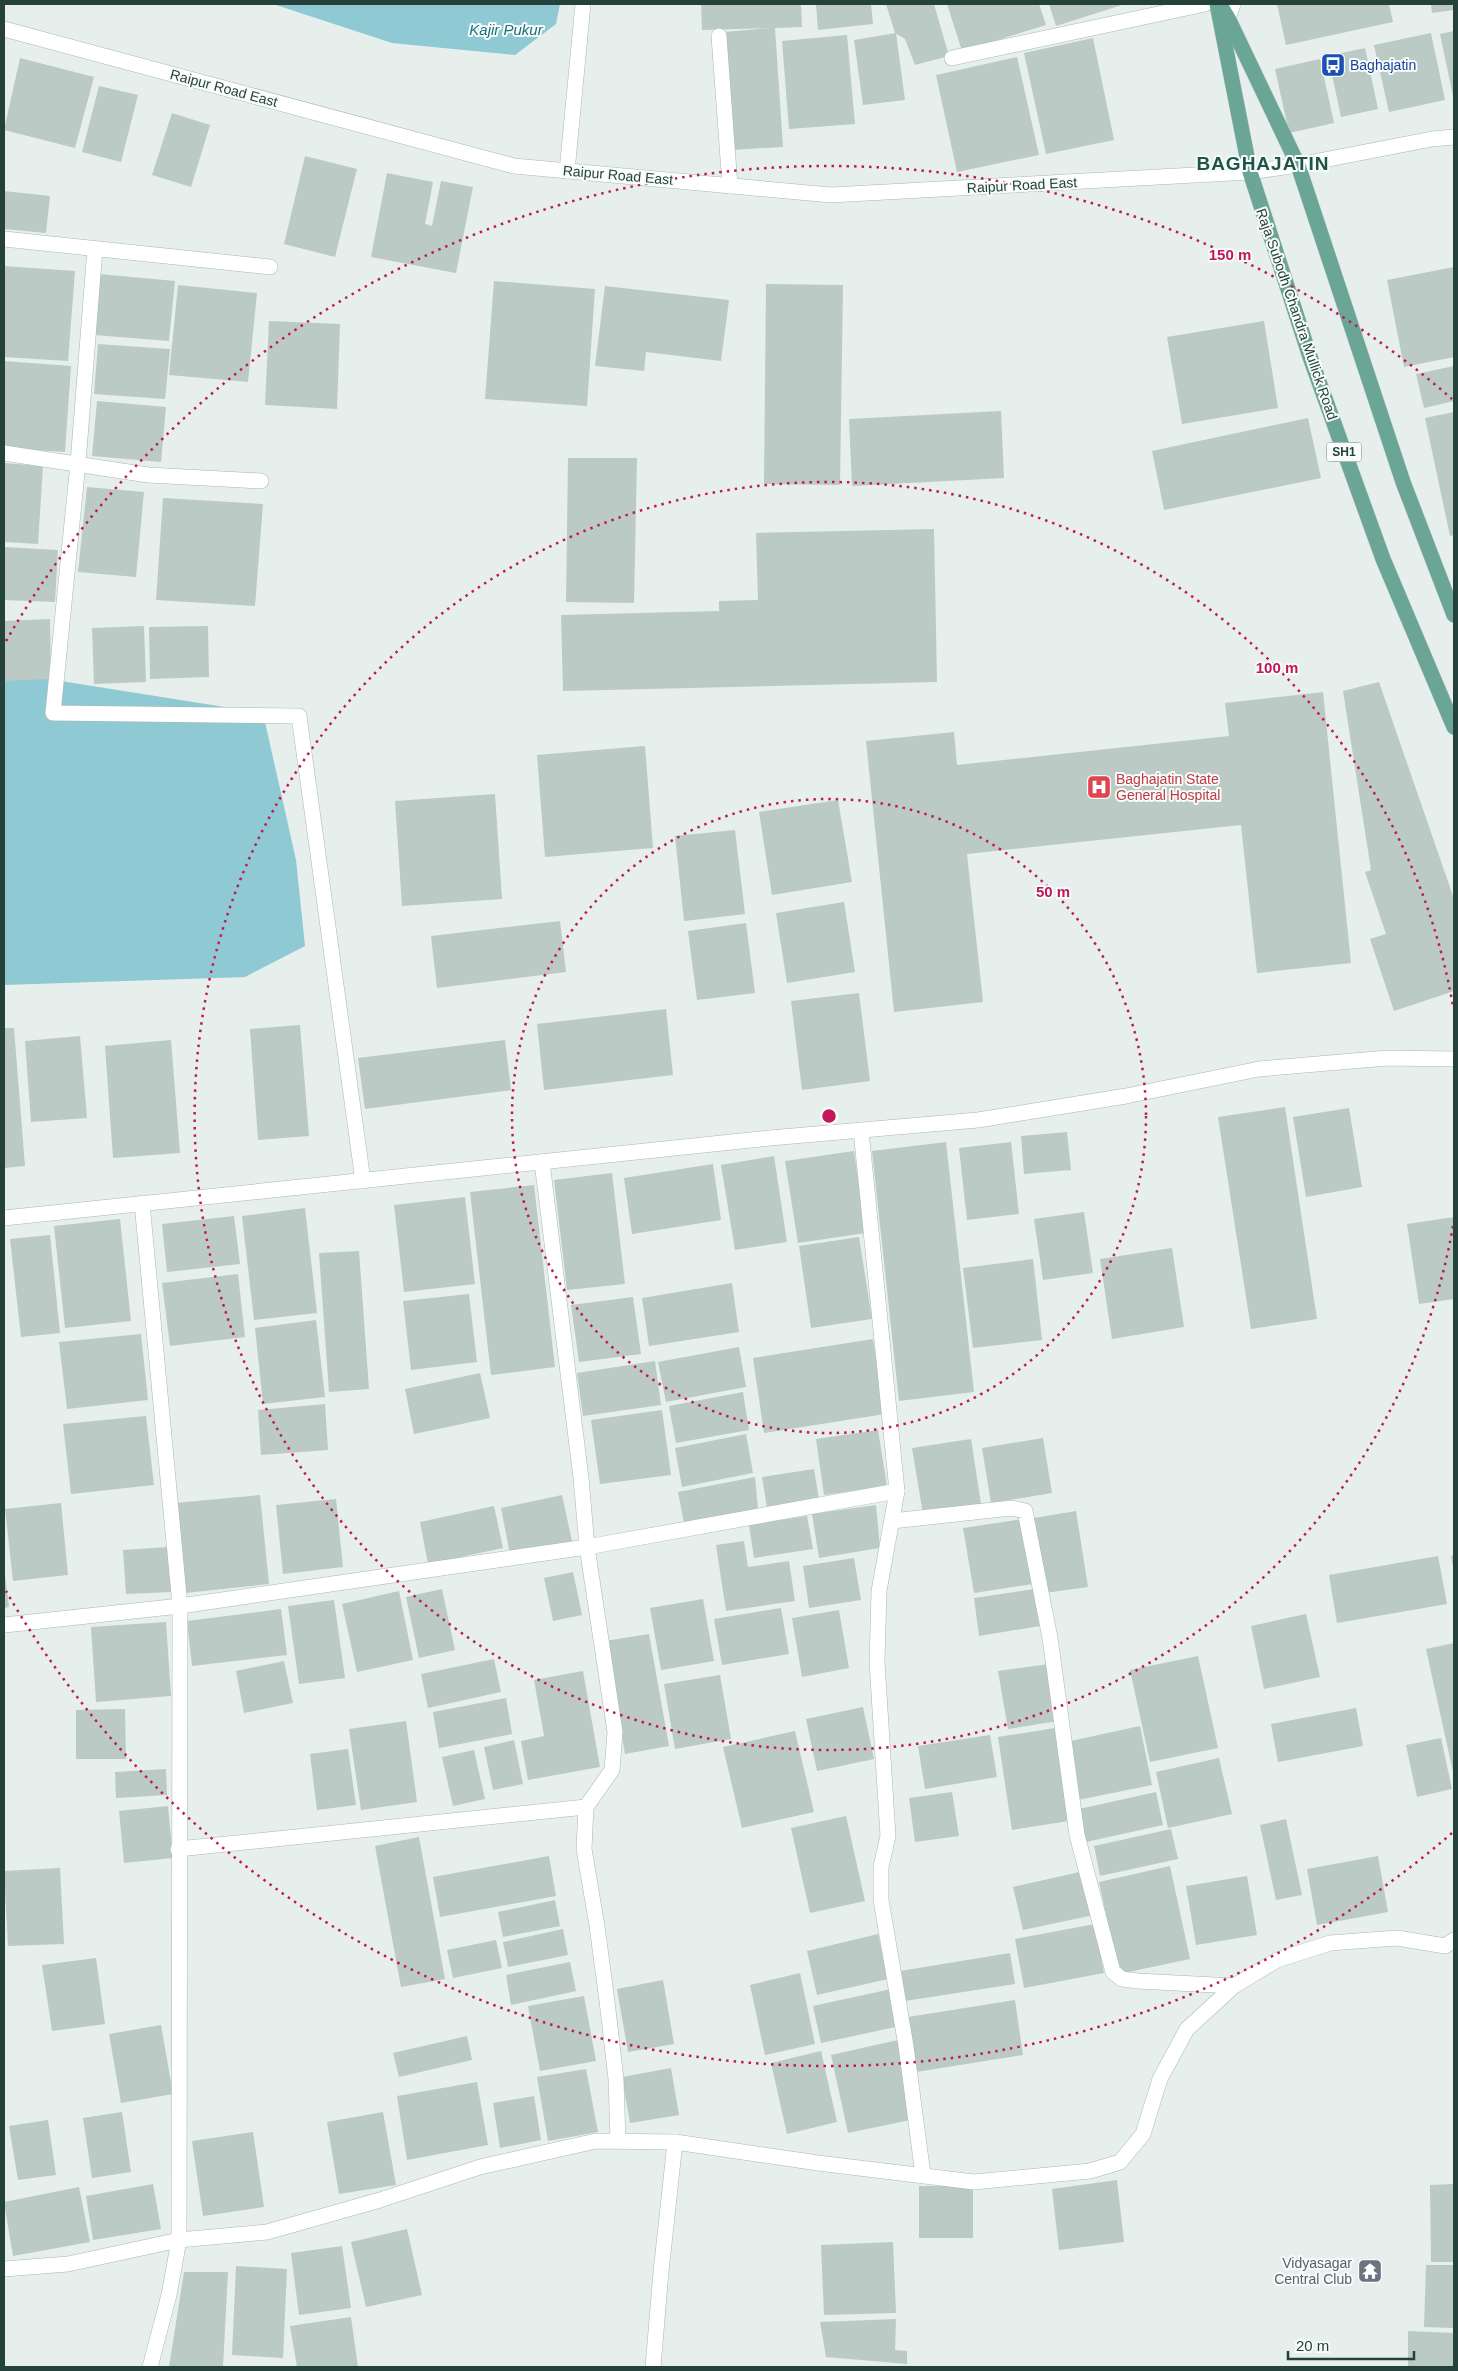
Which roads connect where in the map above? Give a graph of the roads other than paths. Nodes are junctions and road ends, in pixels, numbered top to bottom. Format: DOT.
graph roads {
  1 [pos="583,4"];
  2 [pos="1204,4"];
  3 [pos="1218,4"];
  4 [pos="1231,11"];
  5 [pos="4,29"];
  6 [pos="719,36"];
  7 [pos="952,58"];
  8 [pos="1454,137"];
  9 [pos="1298,165"];
  10 [pos="567,171"];
  11 [pos="1250,172"];
  12 [pos="730,186"];
  13 [pos="4,239"];
  14 [pos="95,248"];
  15 [pos="270,267"];
  16 [pos="4,453"];
  17 [pos="78,463"];
  18 [pos="261,481"];
  19 [pos="1454,615"];
  20 [pos="1454,726"];
  21 [pos="1454,1059"];
  22 [pos="861,1130"];
  23 [pos="542,1162"];
  24 [pos="363,1180"];
  25 [pos="142,1203"];
  26 [pos="4,1218"];
  27 [pos="897,1491"];
  28 [pos="892,1521"];
  29 [pos="587,1547"];
  30 [pos="180,1606"];
  31 [pos="4,1625"];
  32 [pos="586,1807"];
  33 [pos="178,1849"];
  34 [pos="1454,1940"];
  35 [pos="1234,1986"];
  36 [pos="618,2141"];
  37 [pos="676,2142"];
  38 [pos="924,2175"];
  39 [pos="179,2240"];
  40 [pos="4,2269"];
  41 [pos="150,2367"];
  42 [pos="653,2367"];
  1 -- 10 [label="street"];
  2 -- 7 [label="street"];
  3 -- 4 [label="main road"];
  3 -- 11 [label="main road, Raja Subodh Chandra Mullick Road / SH1"];
  4 -- 9 [label="main road"];
  5 -- 10 [label="street, Raipur Road East"];
  6 -- 12 [label="street"];
  8 -- 9 [label="street, Raipur Road East"];
  9 -- 11 [label="street, Raipur Road East"];
  9 -- 19 [label="main road"];
  10 -- 12 [label="street, Raipur Road East"];
  11 -- 12 [label="street, Raipur Road East"];
  11 -- 20 [label="main road, Raja Subodh Chandra Mullick Road / SH1"];
  13 -- 14 [label="street"];
  14 -- 15 [label="street"];
  14 -- 17 [label="street"];
  16 -- 17 [label="street"];
  17 -- 18 [label="street"];
  17 -- 24 [label="street"];
  21 -- 22 [label="street"];
  22 -- 23 [label="street"];
  22 -- 27 [label="street"];
  23 -- 24 [label="street"];
  23 -- 29 [label="street"];
  24 -- 25 [label="street"];
  25 -- 26 [label="street"];
  25 -- 30 [label="street"];
  27 -- 28 [label="street"];
  27 -- 29 [label="street"];
  28 -- 35 [label="street"];
  28 -- 38 [label="street"];
  29 -- 30 [label="street"];
  29 -- 32 [label="street"];
  30 -- 31 [label="street"];
  30 -- 33 [label="street"];
  32 -- 33 [label="street"];
  32 -- 36 [label="street"];
  33 -- 39 [label="street"];
  34 -- 35 [label="street"];
  35 -- 38 [label="street"];
  36 -- 37 [label="street"];
  36 -- 39 [label="street"];
  37 -- 38 [label="street"];
  37 -- 42 [label="street"];
  39 -- 40 [label="street"];
  39 -- 41 [label="street"];
}
